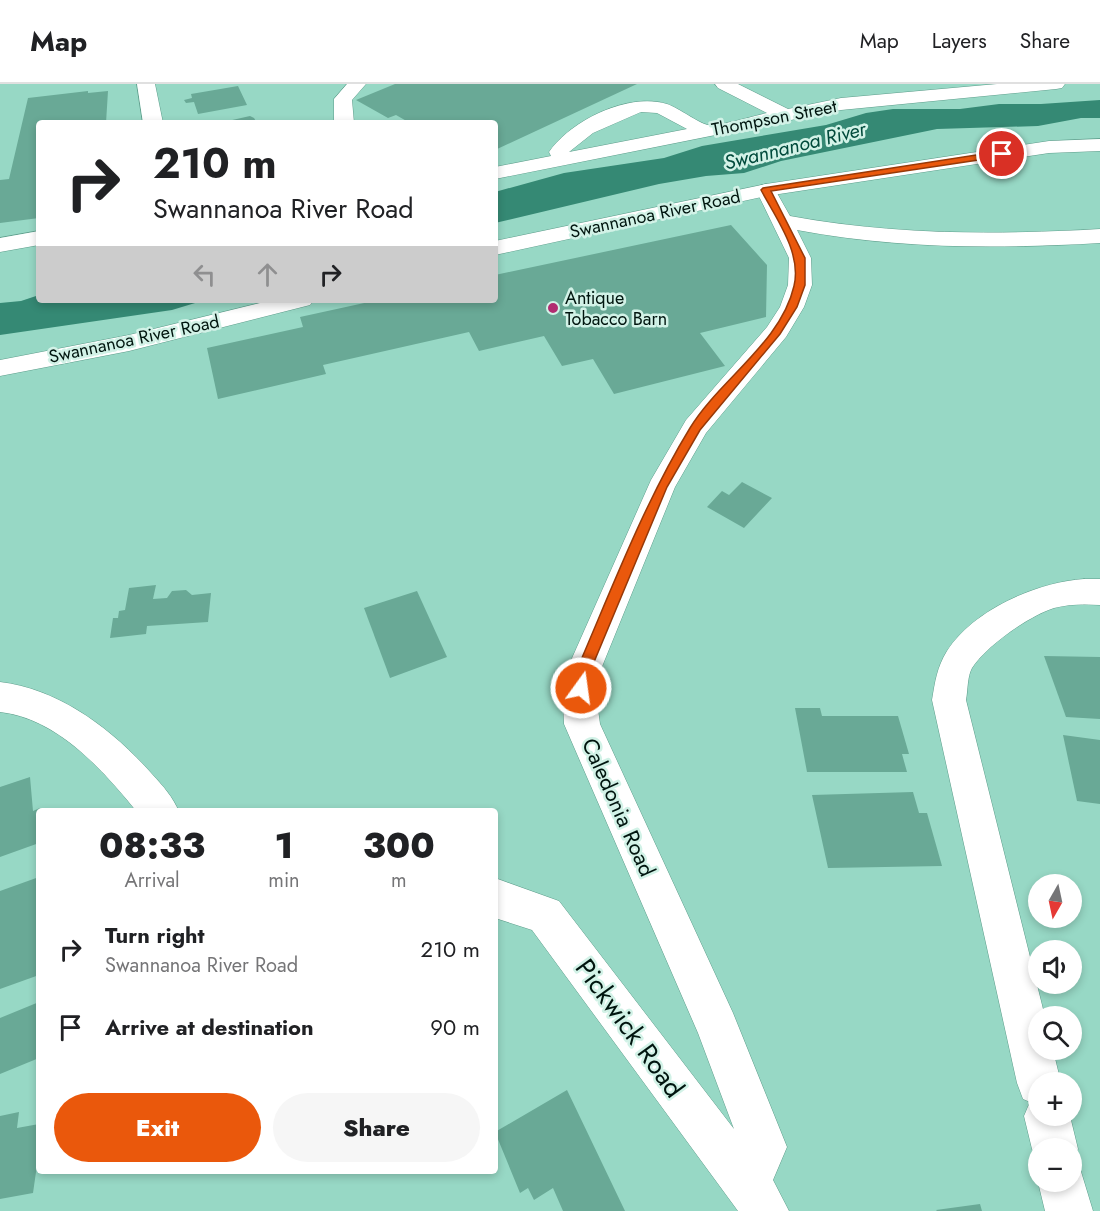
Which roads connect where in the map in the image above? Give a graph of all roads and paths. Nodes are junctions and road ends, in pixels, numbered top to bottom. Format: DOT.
graph roads {
  1 [pos="146,84"];
  2 [pos="357,84"];
  3 [pos="724,84"];
  4 [pos="1056,84"];
  5 [pos="934,89"];
  6 [pos="786,115"];
  7 [pos="152,120"];
  8 [pos="344,120"];
  9 [pos="705,131"];
  10 [pos="1100,145"];
  11 [pos="564,160"];
  12 [pos="498,172"];
  13 [pos="766,190"];
  14 [pos="782,221"];
  15 [pos="1100,236"];
  16 [pos="36,239"];
  17 [pos="0,245"];
  18 [pos="498,247"];
  19 [pos="290,303"];
  20 [pos="0,368"];
  21 [pos="1100,592"];
  22 [pos="0,698"];
  23 [pos="157,808"];
  24 [pos="498,899"];
  25 [pos="1036,1072"];
  26 [pos="1064,1192"];
  27 [pos="756,1197"];
  28 [pos="1069,1211"];
  1 -- 7 [label="street"];
  2 -- 8 [label="street"];
  3 -- 6 [label="street"];
  4 -- 5 [label="street, Thompson Street"];
  5 -- 6 [label="street, Thompson Street"];
  6 -- 9 [label="street, Thompson Street"];
  9 -- 11 [label="street, Thompson Street"];
  9 -- 11 [label="street"];
  10 -- 13 [label="street, Swannanoa River Road"];
  11 -- 12 [label="street, Thompson Street"];
  13 -- 14 [label="street, Caledonia Road"];
  13 -- 18 [label="street, Swannanoa River Road"];
  14 -- 15 [label="street"];
  14 -- 27 [label="street, Caledonia Road"];
  16 -- 17 [label="street"];
  19 -- 20 [label="street, Swannanoa River Road"];
  21 -- 25 [label="street"];
  22 -- 23 [label="street"];
  24 -- 27 [label="street, Pickwick Road"];
  26 -- 28 [label="street"];
}
